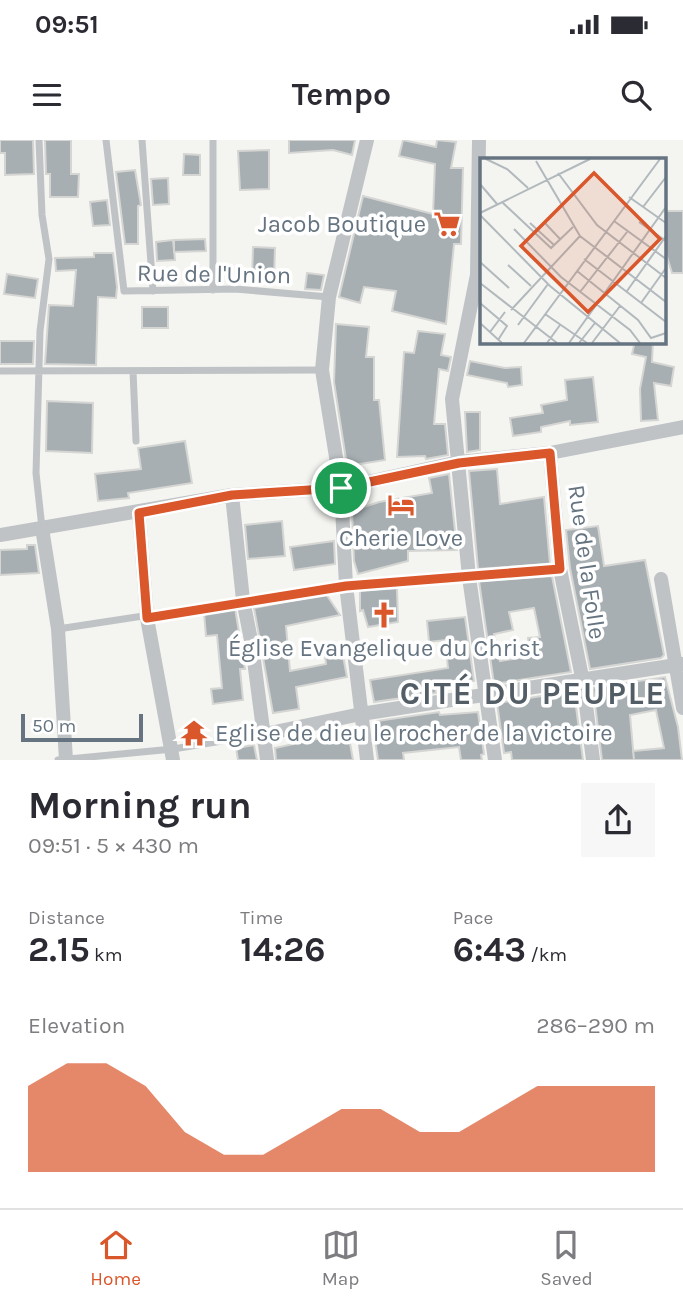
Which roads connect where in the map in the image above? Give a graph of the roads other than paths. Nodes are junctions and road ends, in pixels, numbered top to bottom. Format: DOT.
graph roads {
  1 [pos="39,140"];
  2 [pos="106,140"];
  3 [pos="142,140"];
  4 [pos="213,140"];
  5 [pos="367,140"];
  6 [pos="479,140"];
  7 [pos="214,290"];
  8 [pos="153,291"];
  9 [pos="329,297"];
  10 [pos="40,370"];
  11 [pos="322,370"];
  12 [pos="0,371"];
  13 [pos="133,371"];
  14 [pos="683,427"];
  15 [pos="136,441"];
  16 [pos="550,453"];
  17 [pos="459,463"];
  18 [pos="341,488"];
  19 [pos="232,495"];
  20 [pos="139,513"];
  21 [pos="42,528"];
  22 [pos="0,535"];
  23 [pos="560,569"];
  24 [pos="470,577"];
  25 [pos="661,579"];
  26 [pos="346,586"];
  27 [pos="243,600"];
  28 [pos="147,618"];
  29 [pos="58,629"];
  30 [pos="680,664"];
  31 [pos="583,681"];
  32 [pos="487,696"];
  33 [pos="683,708"];
  34 [pos="361,714"];
  35 [pos="265,734"];
  36 [pos="173,755"];
  37 [pos="63,760"];
  38 [pos="267,760"];
  39 [pos="367,760"];
  40 [pos="495,760"];
  41 [pos="593,760"];
  1 -- 10 [label="lane"];
  2 -- 8 [label="lane, Rue de l'Union"];
  3 -- 8 [label="lane"];
  4 -- 7 [label="lane"];
  5 -- 9 [label="street"];
  6 -- 17 [label="street"];
  7 -- 8 [label="lane, Rue de l'Union"];
  7 -- 9 [label="lane, Rue de l'Union"];
  9 -- 11 [label="street"];
  10 -- 12 [label="lane"];
  10 -- 13 [label="lane"];
  10 -- 21 [label="lane"];
  11 -- 13 [label="lane"];
  11 -- 18 [label="street"];
  13 -- 15 [label="lane"];
  14 -- 16 [label="street"];
  16 -- 17 [label="street"];
  16 -- 23 [label="street, Rue de la Folle"];
  17 -- 18 [label="street"];
  17 -- 24 [label="street"];
  18 -- 19 [label="street"];
  18 -- 26 [label="street"];
  19 -- 20 [label="street"];
  19 -- 27 [label="street"];
  20 -- 21 [label="street"];
  20 -- 28 [label="street"];
  21 -- 22 [label="street"];
  21 -- 29 [label="street"];
  23 -- 24 [label="lane"];
  23 -- 31 [label="street, Rue de la Folle"];
  24 -- 26 [label="lane"];
  24 -- 32 [label="street"];
  25 -- 30 [label="street"];
  26 -- 27 [label="lane"];
  26 -- 34 [label="street"];
  27 -- 28 [label="lane"];
  27 -- 35 [label="street"];
  28 -- 29 [label="lane"];
  28 -- 36 [label="street"];
  29 -- 37 [label="street"];
  30 -- 31 [label="street"];
  30 -- 33 [label="street"];
  31 -- 32 [label="street"];
  31 -- 41 [label="street, Rue de la Folle"];
  32 -- 34 [label="street"];
  32 -- 40 [label="street"];
  34 -- 35 [label="street"];
  34 -- 39 [label="street"];
  35 -- 36 [label="lane"];
  35 -- 38 [label="street"];
  36 -- 37 [label="lane"];
}
